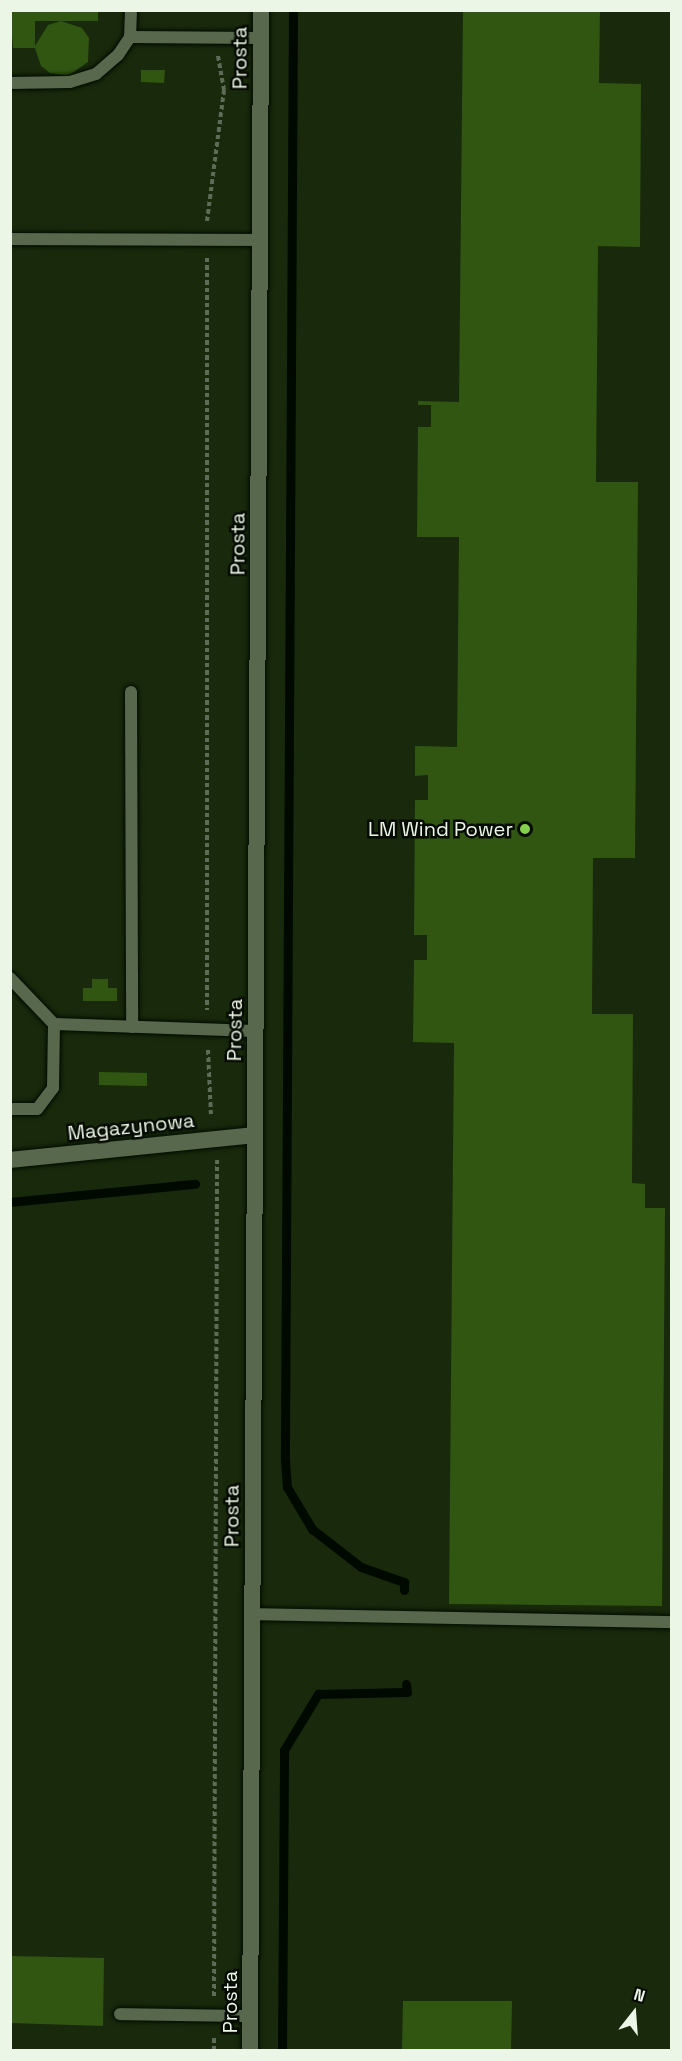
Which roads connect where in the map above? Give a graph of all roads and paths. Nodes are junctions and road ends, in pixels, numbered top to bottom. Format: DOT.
graph roads {
  1 [pos="131,10"];
  2 [pos="261,10"];
  3 [pos="130,37"];
  4 [pos="261,38"];
  5 [pos="10,82"];
  6 [pos="10,239"];
  7 [pos="261,240"];
  8 [pos="131,692"];
  9 [pos="10,978"];
  10 [pos="54,1024"];
  11 [pos="132,1027"];
  12 [pos="256,1031"];
  13 [pos="10,1109"];
  14 [pos="255,1135"];
  15 [pos="10,1160"];
  16 [pos="253,1614"];
  17 [pos="672,1622"];
  18 [pos="120,2014"];
  19 [pos="250,2016"];
  20 [pos="250,2050"];
  1 -- 3 [label="lane"];
  2 -- 4 [label="street, Prosta"];
  3 -- 4 [label="lane"];
  3 -- 5 [label="lane"];
  4 -- 7 [label="street, Prosta"];
  6 -- 7 [label="lane"];
  7 -- 12 [label="street, Prosta"];
  8 -- 11 [label="lane"];
  9 -- 10 [label="lane"];
  10 -- 11 [label="lane"];
  10 -- 13 [label="lane"];
  11 -- 12 [label="lane"];
  12 -- 14 [label="street, Prosta"];
  14 -- 15 [label="street, Magazynowa"];
  14 -- 16 [label="street, Prosta"];
  16 -- 17 [label="lane"];
  16 -- 19 [label="street, Prosta"];
  18 -- 19 [label="lane"];
  19 -- 20 [label="street, Prosta"];
}
